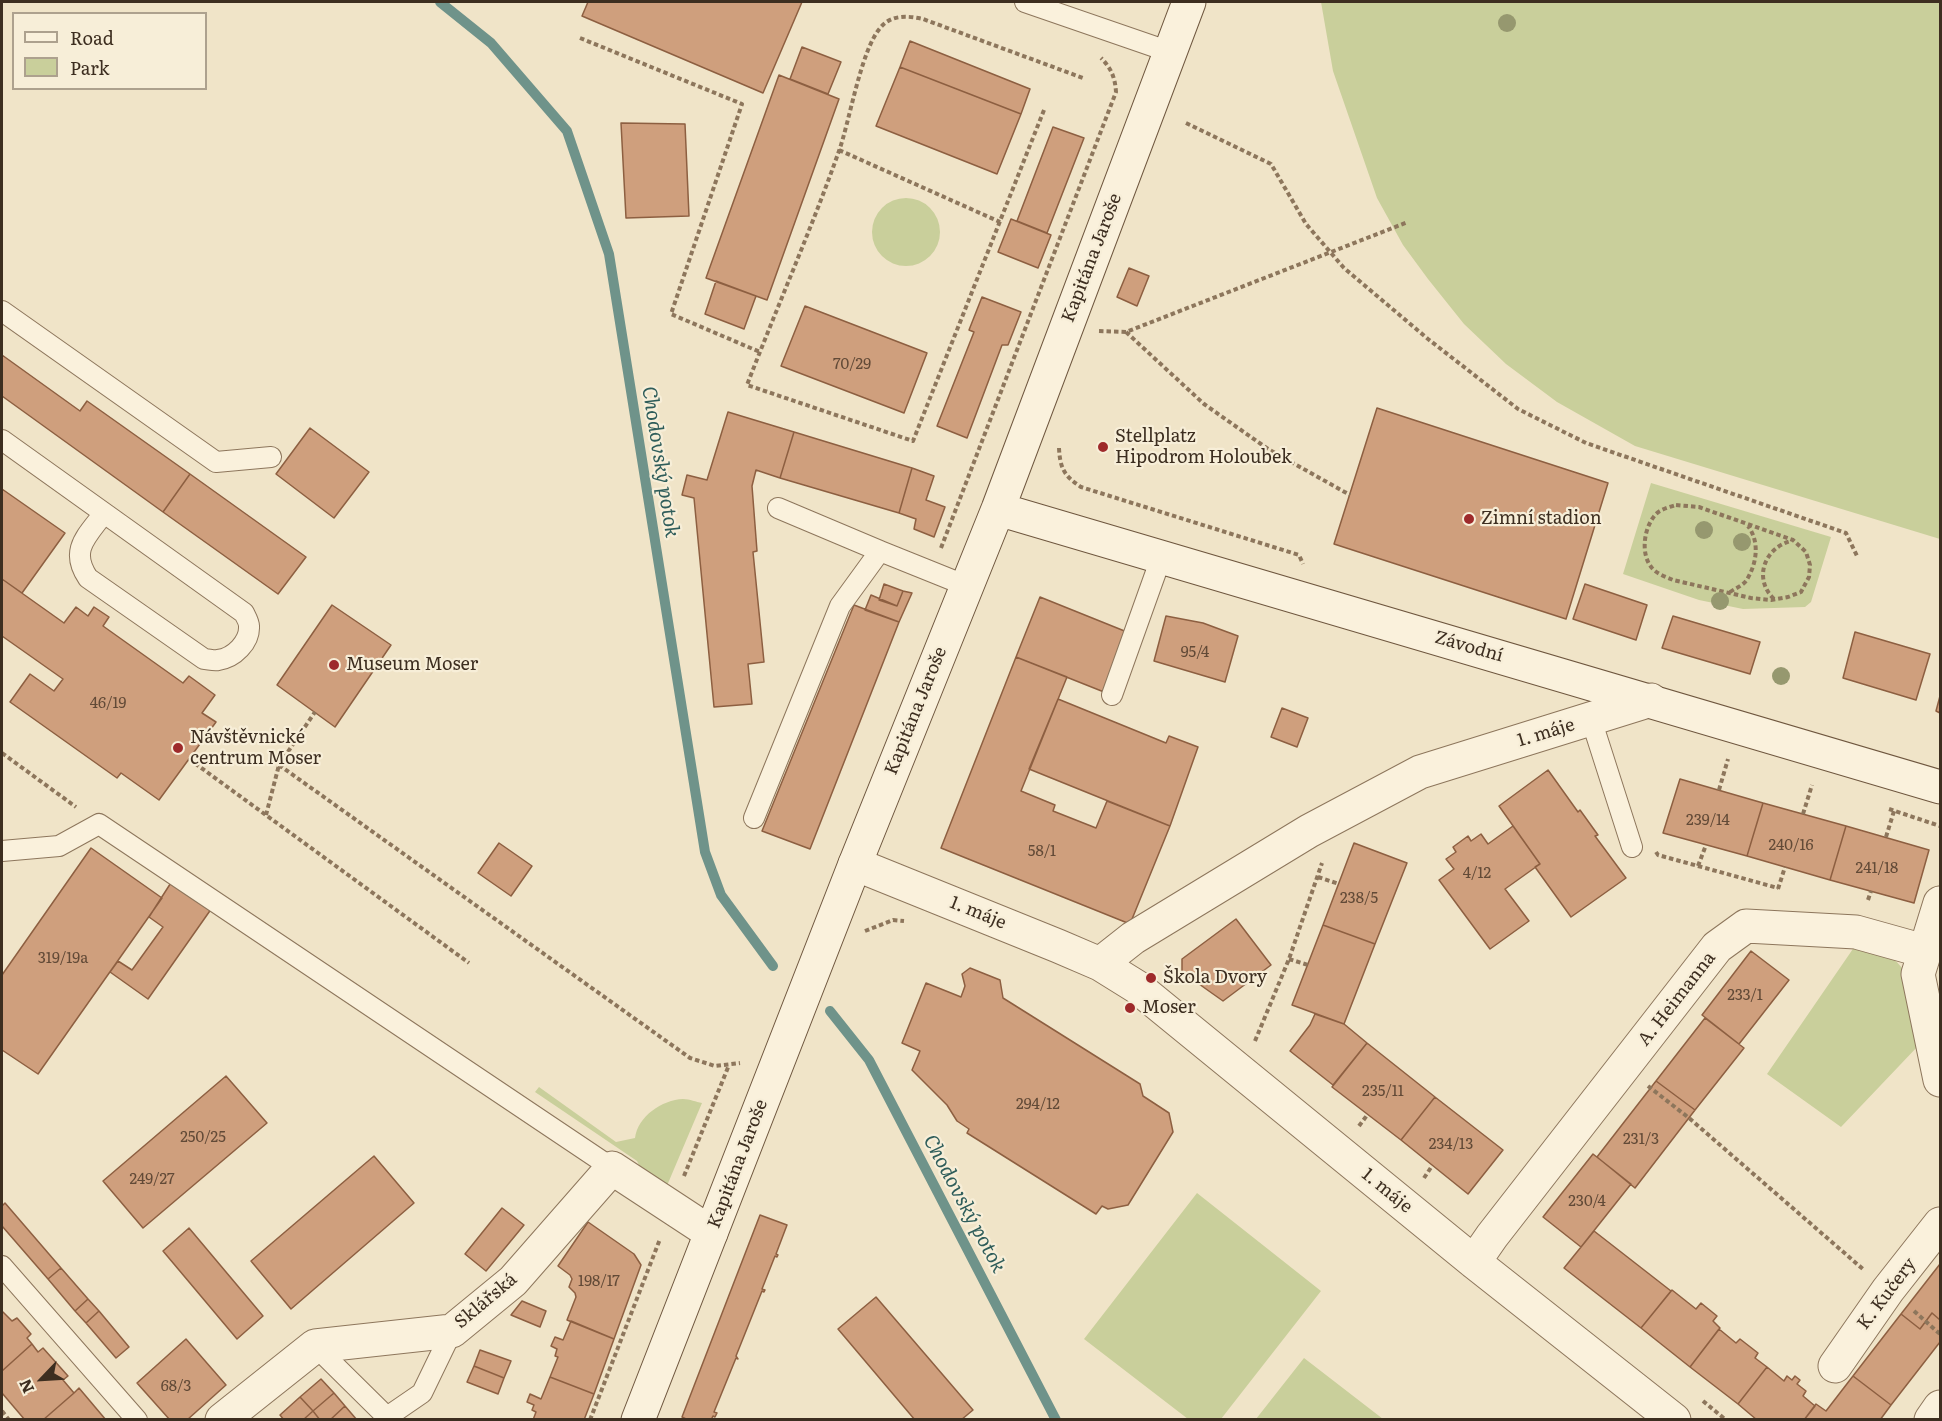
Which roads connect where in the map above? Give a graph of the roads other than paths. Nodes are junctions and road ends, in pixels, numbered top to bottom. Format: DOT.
graph roads {
  1 [pos="1025,2"];
  2 [pos="1190,2"];
  3 [pos="1170,52"];
  4 [pos="2,311"];
  5 [pos="2,440"];
  6 [pos="271,457"];
  7 [pos="778,508"];
  8 [pos="998,509"];
  9 [pos="104,513"];
  10 [pos="880,550"];
  11 [pos="1161,558"];
  12 [pos="967,586"];
  13 [pos="1112,695"];
  14 [pos="1651,700"];
  15 [pos="1591,719"];
  16 [pos="1941,787"];
  17 [pos="754,818"];
  18 [pos="1632,847"];
  19 [pos="2,851"];
  20 [pos="855,864"];
  21 [pos="1941,903"];
  22 [pos="1932,954"];
  23 [pos="1100,964"];
  24 [pos="1941,1080"];
  25 [pos="612,1168"];
  26 [pos="1941,1224"];
  27 [pos="711,1233"];
  28 [pos="1474,1262"];
  29 [pos="2,1266"];
  30 [pos="452,1331"];
  31 [pos="315,1346"];
  32 [pos="1835,1366"];
  33 [pos="1941,1407"];
  34 [pos="235,1415"];
  35 [pos="137,1419"];
  36 [pos="638,1419"];
  37 [pos="1674,1419"];
  38 [pos="1932,1419"];
  1 -- 3 [label="lane"];
  2 -- 3 [label="street, Kapitána Jaroše"];
  3 -- 8 [label="street, Kapitána Jaroše"];
  4 -- 6 [label="lane"];
  5 -- 9 [label="lane"];
  7 -- 10 [label="lane"];
  8 -- 11 [label="street, Závodní"];
  8 -- 12 [label="street, Kapitána Jaroše"];
  9 -- 9 [label="lane"];
  10 -- 12 [label="lane"];
  10 -- 17 [label="lane"];
  11 -- 13 [label="lane"];
  11 -- 14 [label="street, Závodní"];
  12 -- 20 [label="street, Kapitána Jaroše"];
  14 -- 15 [label="street, 1. máje"];
  14 -- 16 [label="street, Závodní"];
  15 -- 18 [label="lane"];
  15 -- 23 [label="street, 1. máje"];
  19 -- 25 [label="lane"];
  20 -- 23 [label="street, 1. máje"];
  20 -- 27 [label="street, Kapitána Jaroše"];
  21 -- 22 [label="street"];
  22 -- 24 [label="street"];
  22 -- 28 [label="street, A. Heimanna"];
  23 -- 28 [label="street, 1. máje"];
  25 -- 27 [label="street"];
  25 -- 30 [label="street, Sklářská"];
  26 -- 32 [label="street, K. Kučery"];
  27 -- 36 [label="street, Kapitána Jaroše"];
  28 -- 37 [label="street, 1. máje"];
  29 -- 35 [label="lane"];
  30 -- 31 [label="street, Sklářská"];
  30 -- 31 [label="lane"];
  31 -- 34 [label="street"];
  33 -- 38 [label="street"];
}
